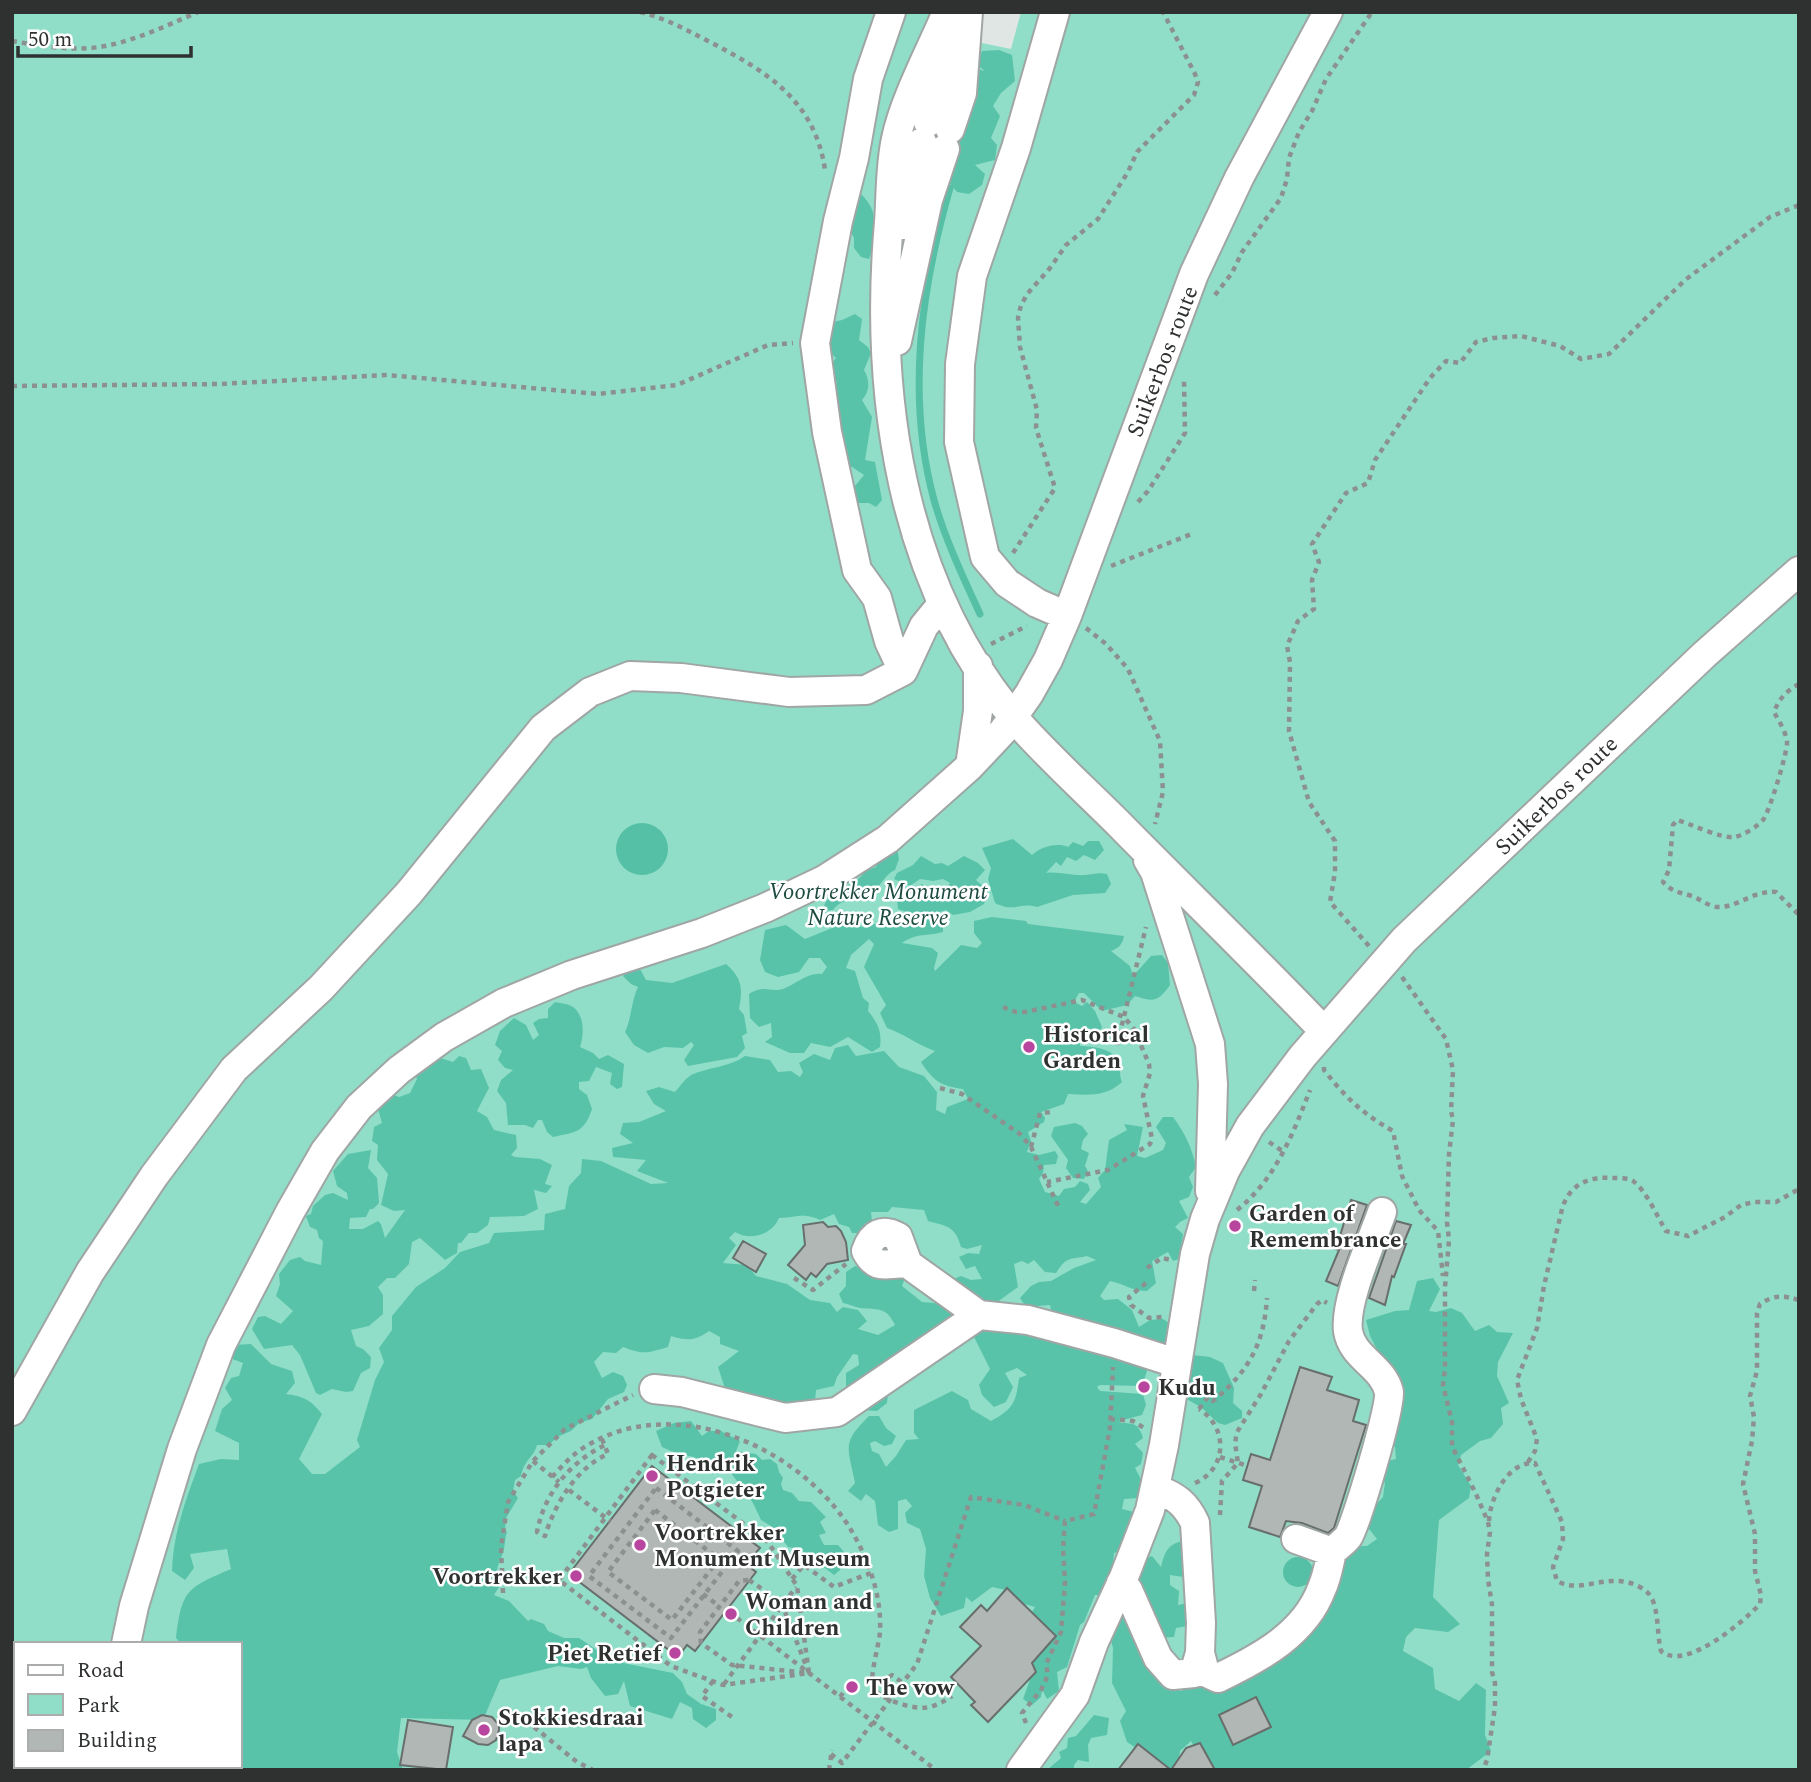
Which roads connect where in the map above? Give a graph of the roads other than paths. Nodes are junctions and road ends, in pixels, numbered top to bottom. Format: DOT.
graph roads {
  1 [pos="891,12"];
  2 [pos="947,12"];
  3 [pos="968,12"];
  4 [pos="1055,12"];
  5 [pos="1328,12"];
  6 [pos="889,381"];
  7 [pos="1799,571"];
  8 [pos="942,604"];
  9 [pos="1067,616"];
  10 [pos="979,658"];
  11 [pos="903,671"];
  12 [pos="1013,717"];
  13 [pos="970,766"];
  14 [pos="1143,835"];
  15 [pos="1324,1031"];
  16 [pos="1382,1212"];
  17 [pos="1205,1219"];
  18 [pos="869,1256"];
  19 [pos="979,1315"];
  20 [pos="1176,1363"];
  21 [pos="653,1389"];
  22 [pos="12,1411"];
  23 [pos="1156,1489"];
  24 [pos="1296,1539"];
  25 [pos="1332,1552"];
  26 [pos="1121,1584"];
  27 [pos="126,1642"];
  28 [pos="1200,1653"];
  29 [pos="1029,1760"];
  1 -- 11 [label="street"];
  2 -- 6 [label="street"];
  3 -- 6 [label="street"];
  4 -- 9 [label="street"];
  5 -- 9 [label="street, Suikerbos route"];
  6 -- 8 [label="street"];
  7 -- 15 [label="street, Suikerbos route"];
  8 -- 10 [label="street"];
  8 -- 11 [label="street"];
  9 -- 12 [label="street, Suikerbos route"];
  10 -- 12 [label="street"];
  10 -- 13 [label="street"];
  11 -- 22 [label="street"];
  12 -- 13 [label="street, Suikerbos route"];
  12 -- 14 [label="street"];
  13 -- 27 [label="street, Suikerbos route"];
  14 -- 15 [label="street"];
  14 -- 17 [label="street"];
  15 -- 17 [label="street, Suikerbos route"];
  16 -- 25 [label="street"];
  17 -- 20 [label="street"];
  18 -- 19 [label="street"];
  19 -- 20 [label="street"];
  19 -- 21 [label="street"];
  20 -- 23 [label="street"];
  23 -- 26 [label="street"];
  23 -- 28 [label="street"];
  24 -- 25 [label="street"];
  25 -- 28 [label="street"];
  26 -- 28 [label="street"];
  26 -- 29 [label="street"];
}
